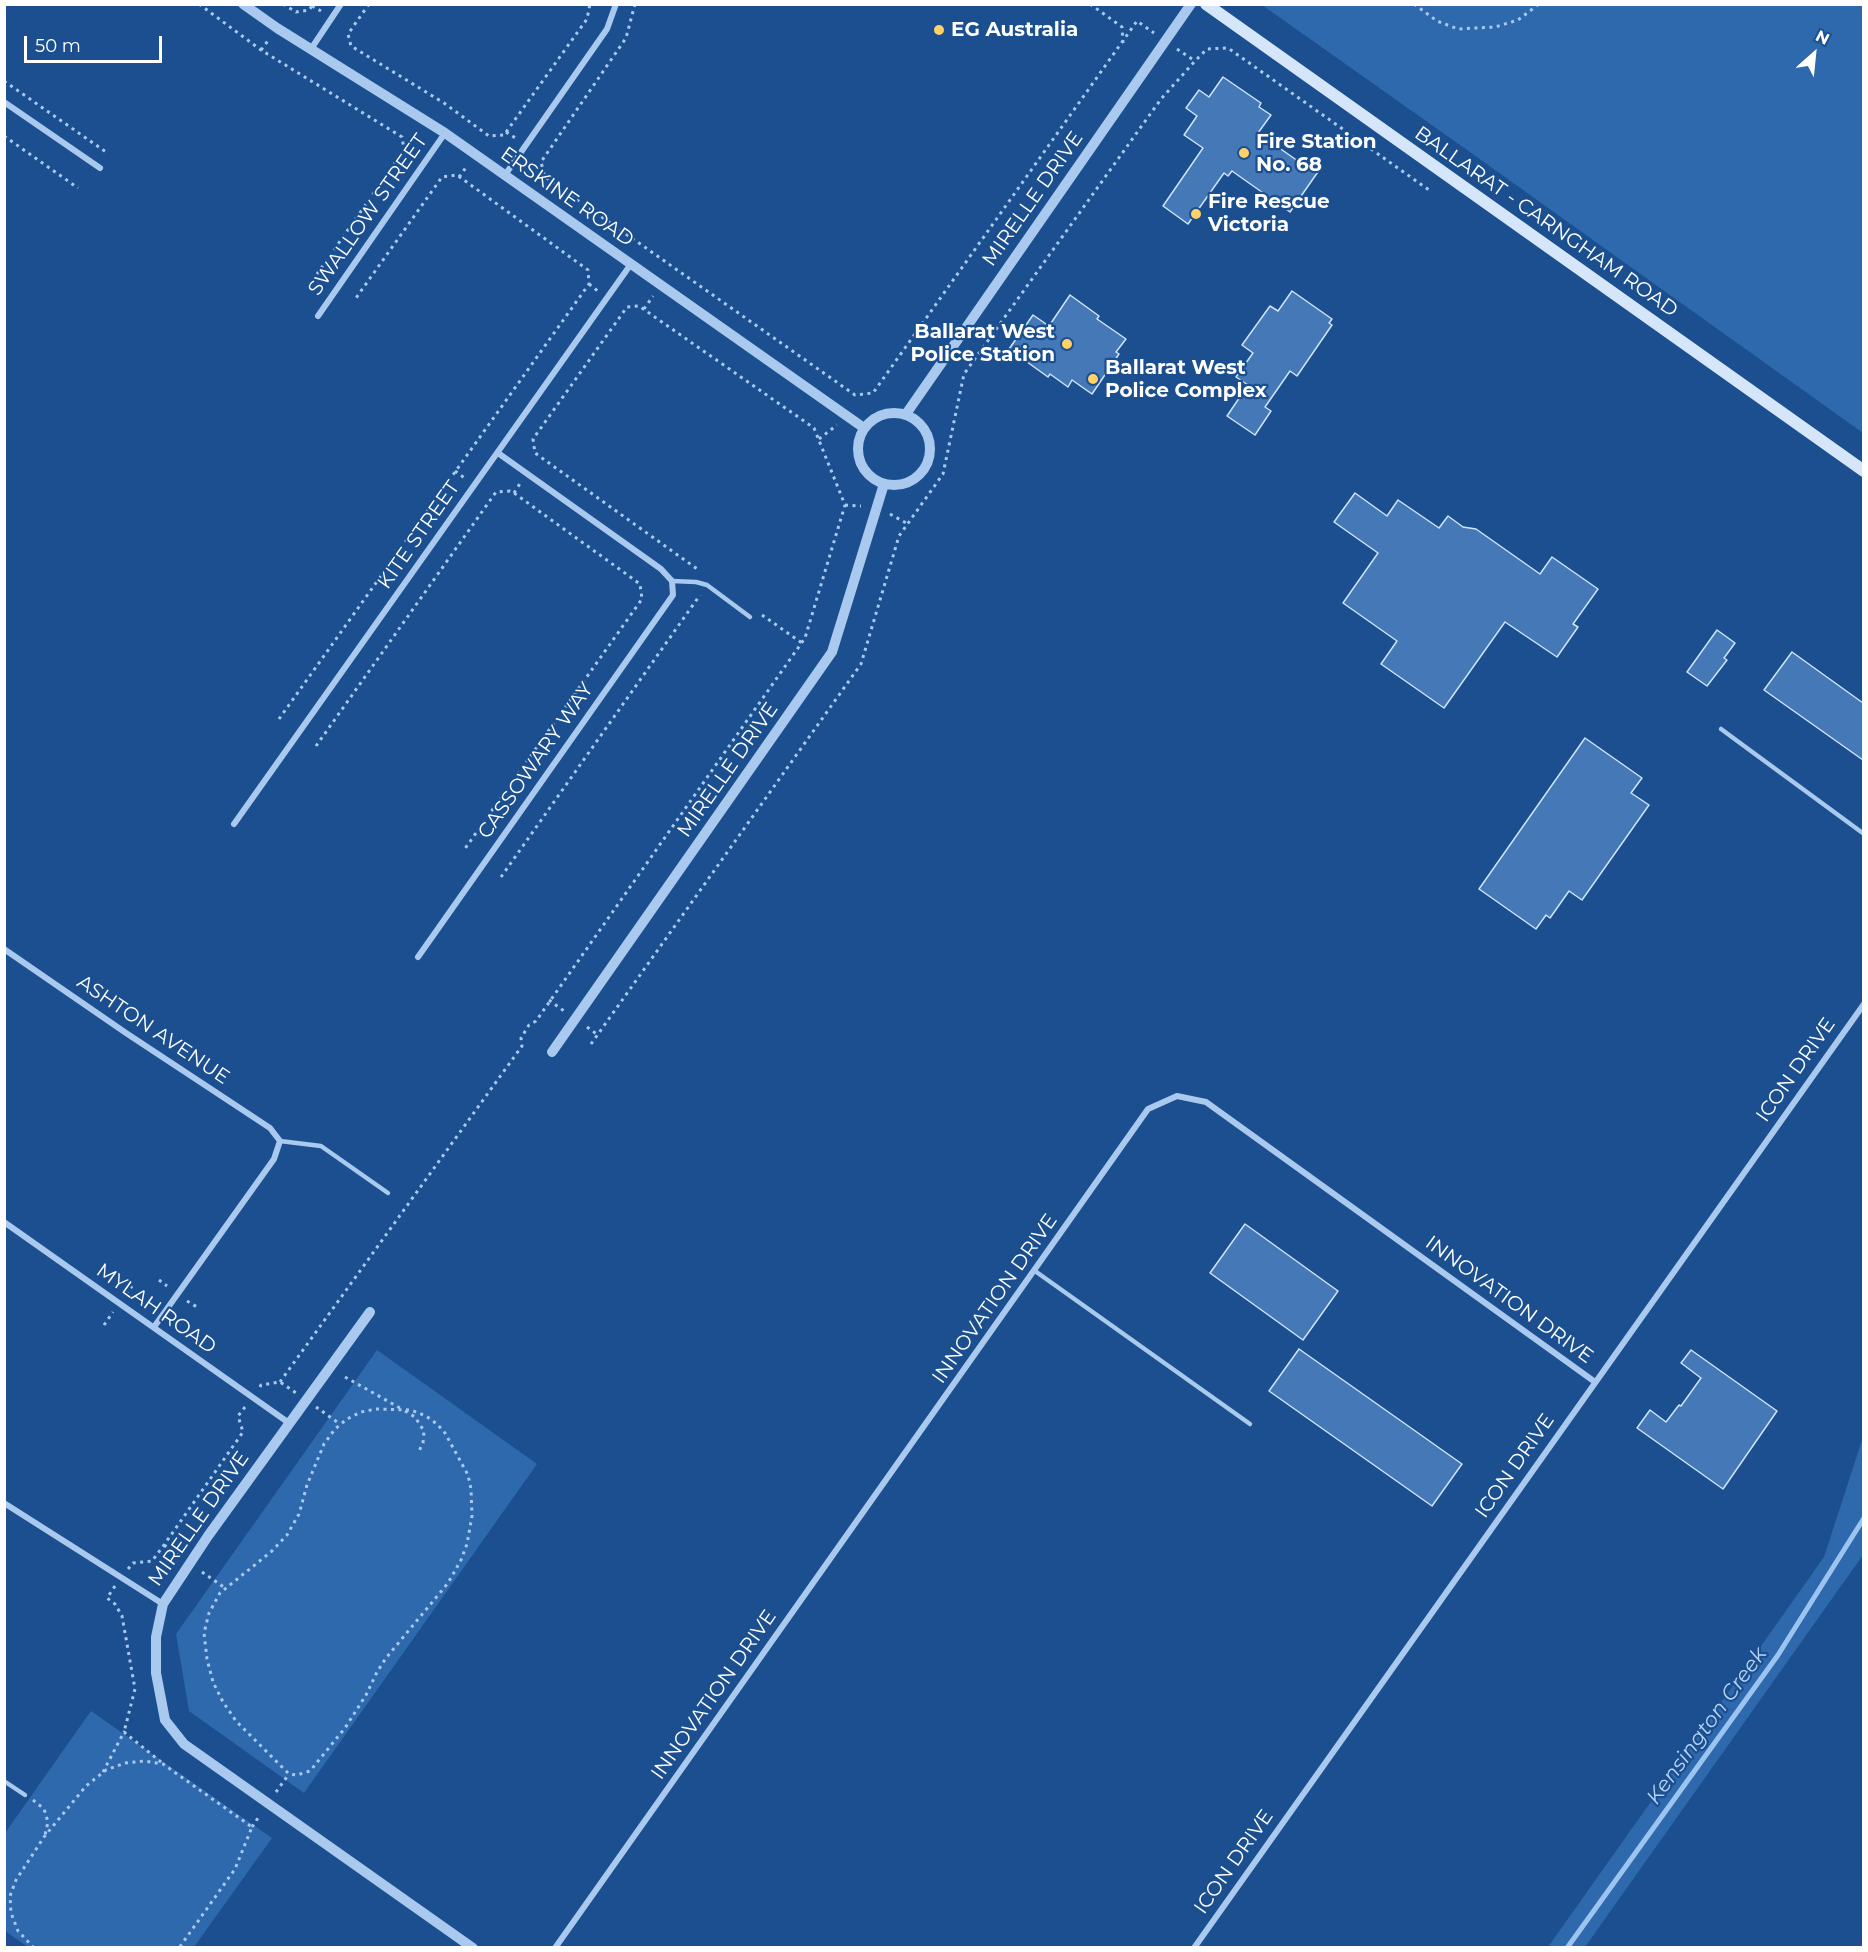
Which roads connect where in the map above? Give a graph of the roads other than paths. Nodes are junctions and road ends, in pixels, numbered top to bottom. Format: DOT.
graph roads {
  1 [pos="243,4"];
  2 [pos="341,4"];
  3 [pos="616,4"];
  4 [pos="1191,4"];
  5 [pos="1206,4"];
  6 [pos="312,49"];
  7 [pos="4,102"];
  8 [pos="445,133"];
  9 [pos="100,168"];
  10 [pos="505,175"];
  11 [pos="631,264"];
  12 [pos="318,316"];
  13 [pos="906,414"];
  14 [pos="864,428"];
  15 [pos="498,453"];
  16 [pos="1863,471"];
  17 [pos="884,484"];
  18 [pos="672,581"];
  19 [pos="750,617"];
  20 [pos="1721,729"];
  21 [pos="234,825"];
  22 [pos="1863,834"];
  23 [pos="4,949"];
  24 [pos="418,957"];
  25 [pos="1863,1004"];
  26 [pos="552,1052"];
  27 [pos="280,1141"];
  28 [pos="388,1193"];
  29 [pos="4,1222"];
  30 [pos="1035,1271"];
  31 [pos="370,1312"];
  32 [pos="154,1327"];
  33 [pos="1595,1382"];
  34 [pos="289,1423"];
  35 [pos="1250,1424"];
  36 [pos="4,1503"];
  37 [pos="163,1604"];
  38 [pos="4,1781"];
  39 [pos="25,1795"];
  40 [pos="473,1947"];
  41 [pos="555,1947"];
  42 [pos="1194,1947"];
  1 -- 6 [label="street, ERSKINE ROAD"];
  2 -- 6 [label="street"];
  3 -- 10 [label="street"];
  4 -- 13 [label="street, MIRELLE DRIVE"];
  5 -- 16 [label="main road, BALLARAT - CARNGHAM ROAD"];
  6 -- 8 [label="street, ERSKINE ROAD"];
  7 -- 9 [label="street"];
  8 -- 10 [label="street, ERSKINE ROAD"];
  8 -- 12 [label="street, SWALLOW STREET"];
  10 -- 11 [label="street, ERSKINE ROAD"];
  11 -- 14 [label="street, ERSKINE ROAD"];
  11 -- 15 [label="street, KITE STREET"];
  13 -- 14 [label="street"];
  13 -- 17 [label="street"];
  14 -- 17 [label="street"];
  15 -- 18 [label="street"];
  15 -- 21 [label="street, KITE STREET"];
  17 -- 26 [label="street, MIRELLE DRIVE"];
  18 -- 19 [label="lane"];
  18 -- 24 [label="street, CASSOWARY WAY"];
  20 -- 22 [label="lane"];
  23 -- 27 [label="street, ASHTON AVENUE"];
  25 -- 33 [label="street, ICON DRIVE"];
  27 -- 28 [label="lane"];
  27 -- 32 [label="street"];
  29 -- 32 [label="street, MYLAH ROAD"];
  30 -- 33 [label="street, INNOVATION DRIVE"];
  30 -- 35 [label="lane"];
  30 -- 41 [label="street, INNOVATION DRIVE"];
  31 -- 34 [label="street, MIRELLE DRIVE"];
  32 -- 34 [label="street, MYLAH ROAD"];
  33 -- 42 [label="street, ICON DRIVE"];
  34 -- 37 [label="street, MIRELLE DRIVE"];
  36 -- 37 [label="street"];
  37 -- 40 [label="street, MIRELLE DRIVE"];
  38 -- 39 [label="lane"];
}
